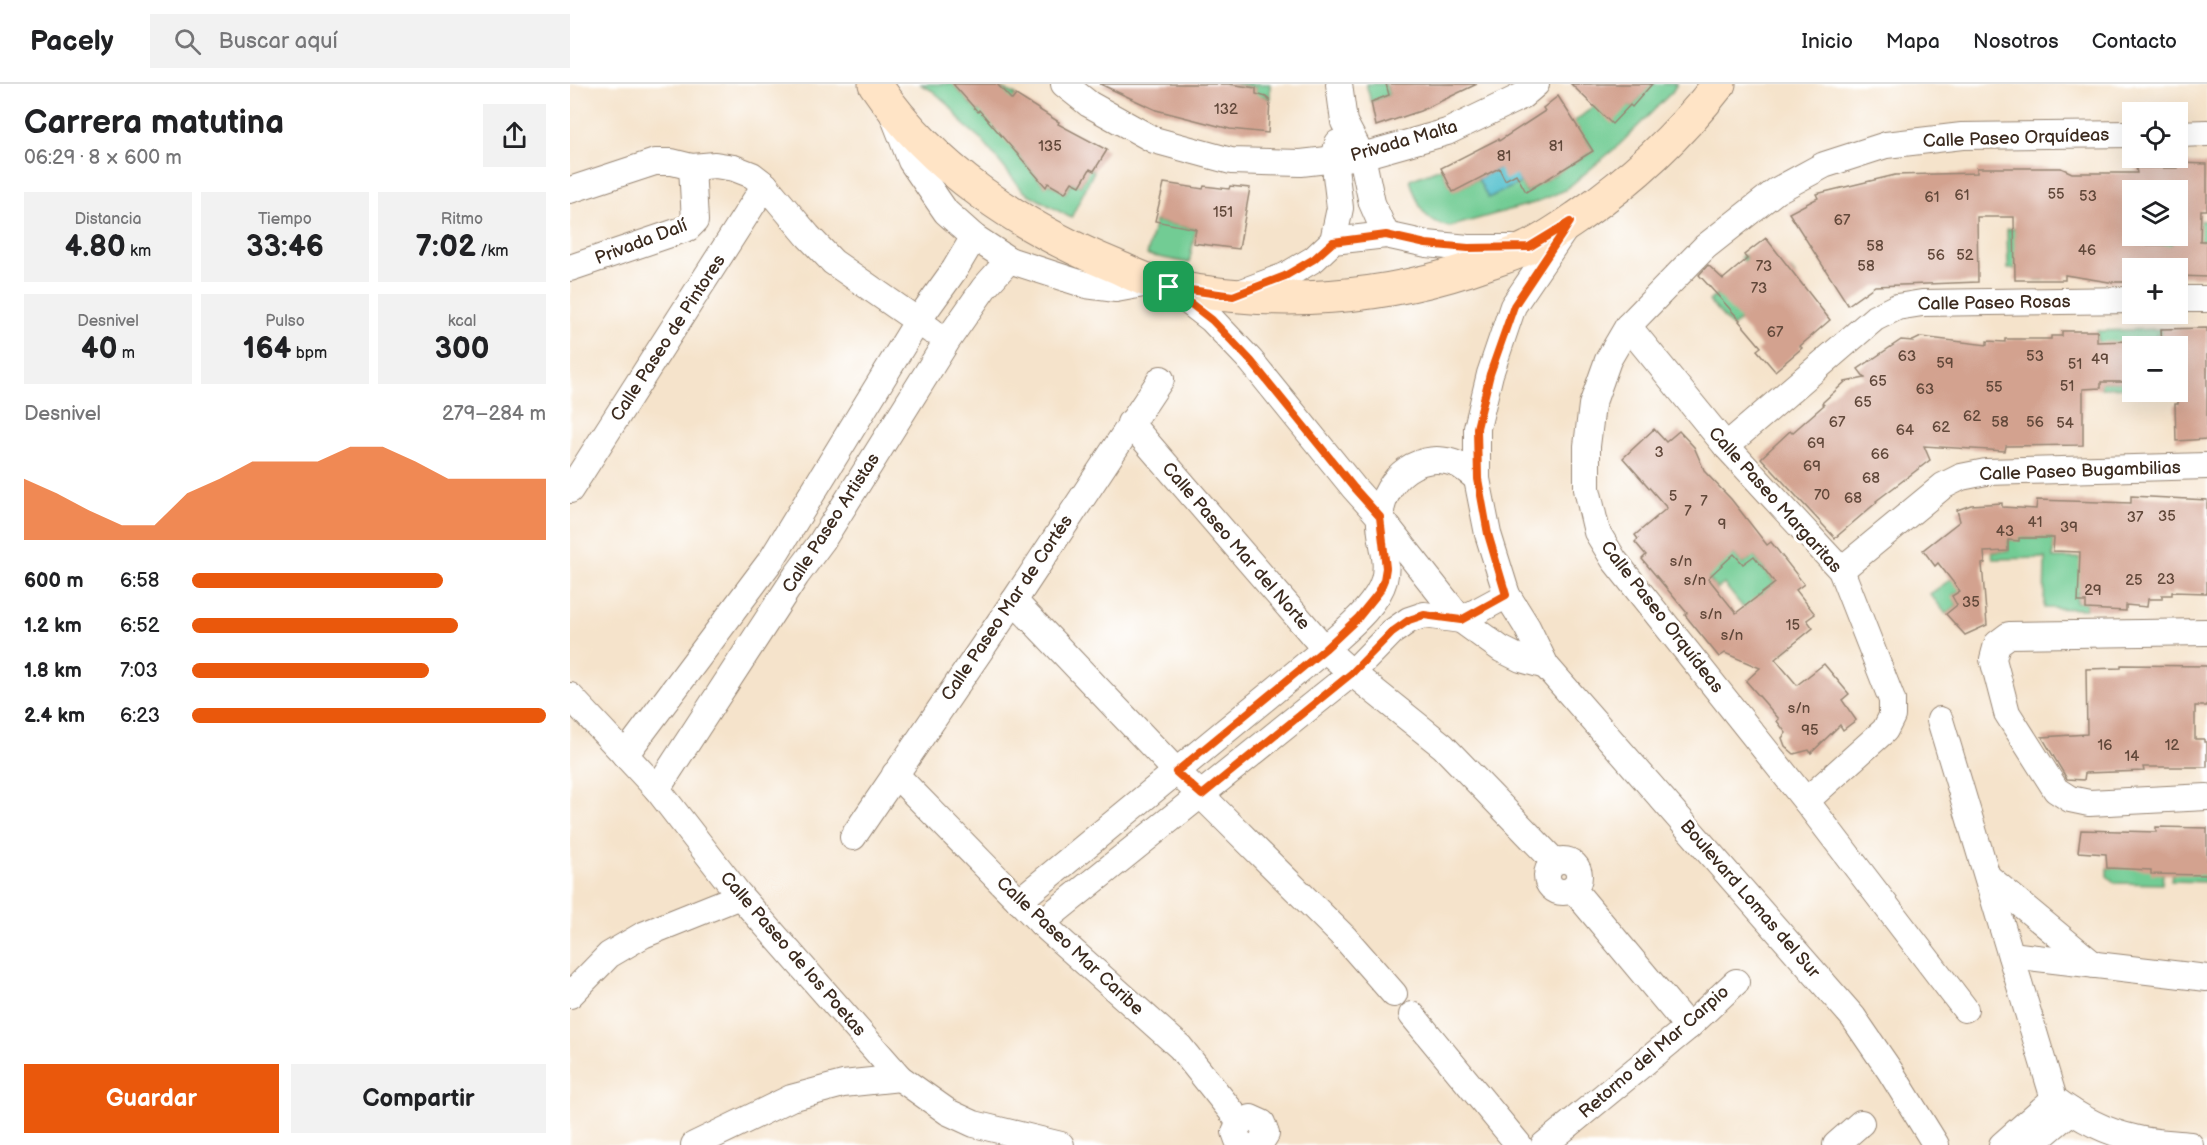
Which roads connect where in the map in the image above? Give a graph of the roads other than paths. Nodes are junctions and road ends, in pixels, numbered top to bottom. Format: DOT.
graph roads {
  1 [pos="1064,84"];
  2 [pos="1339,84"];
  3 [pos="1536,84"];
  4 [pos="1719,84"];
  5 [pos="877,93"];
  6 [pos="1344,122"];
  7 [pos="2122,134"];
  8 [pos="2188,134"];
  9 [pos="2207,134"];
  10 [pos="1362,156"];
  11 [pos="1334,159"];
  12 [pos="692,167"];
  13 [pos="765,184"];
  14 [pos="570,190"];
  15 [pos="1570,222"];
  16 [pos="1386,235"];
  17 [pos="974,237"];
  18 [pos="1333,242"];
  19 [pos="1529,247"];
  20 [pos="1009,260"];
  21 [pos="570,268"];
  22 [pos="1161,284"];
  23 [pos="1233,296"];
  24 [pos="2188,299"];
  25 [pos="2207,299"];
  26 [pos="2122,300"];
  27 [pos="917,322"];
  28 [pos="1628,326"];
  29 [pos="947,341"];
  30 [pos="1161,379"];
  31 [pos="1130,423"];
  32 [pos="1726,446"];
  33 [pos="2207,466"];
  34 [pos="1478,479"];
  35 [pos="572,484"];
  36 [pos="1380,517"];
  37 [pos="795,522"];
  38 [pos="822,541"];
  39 [pos="772,559"];
  40 [pos="1841,570"];
  41 [pos="796,576"];
  42 [pos="1506,595"];
  43 [pos="1014,601"];
  44 [pos="1461,620"];
  45 [pos="2207,632"];
  46 [pos="1325,649"];
  47 [pos="1546,666"];
  48 [pos="1352,673"];
  49 [pos="570,696"];
  50 [pos="1940,720"];
  51 [pos="625,755"];
  52 [pos="1176,772"];
  53 [pos="895,774"];
  54 [pos="657,789"];
  55 [pos="1202,795"];
  56 [pos="2207,797"];
  57 [pos="1806,801"];
  58 [pos="853,837"];
  59 [pos="1988,877"];
  60 [pos="740,896"];
  61 [pos="1019,902"];
  62 [pos="1041,923"];
  63 [pos="2011,955"];
  64 [pos="2094,965"];
  65 [pos="2207,978"];
  66 [pos="1736,982"];
  67 [pos="570,995"];
  68 [pos="1965,1009"];
  69 [pos="1688,1027"];
  70 [pos="900,1078"];
  71 [pos="2063,1105"];
  72 [pos="1861,1123"];
  73 [pos="1241,1133"];
  74 [pos="694,1145"];
  75 [pos="1061,1145"];
  76 [pos="1261,1145"];
  77 [pos="1519,1145"];
  78 [pos="1544,1145"];
  79 [pos="1836,1145"];
  80 [pos="1936,1145"];
  81 [pos="2002,1145"];
  82 [pos="2031,1145"];
  83 [pos="2190,1145"];
  1 -- 11 [label="street, Privada Malta"];
  2 -- 6 [label="street"];
  3 -- 10 [label="street, Privada Malta"];
  4 -- 15 [label="street"];
  5 -- 17 [label="street"];
  5 -- 22 [label="street"];
  6 -- 10 [label="street"];
  6 -- 11 [label="street"];
  7 -- 28 [label="street, Calle Paseo Orquídeas"];
  8 -- 9 [label="street"];
  10 -- 11 [label="street, Privada Malta"];
  10 -- 16 [label="street"];
  11 -- 18 [label="street"];
  12 -- 13 [label="street"];
  12 -- 14 [label="street"];
  12 -- 21 [label="street, Privada Dalí"];
  13 -- 27 [label="street"];
  13 -- 35 [label="street, Calle Paseo de Pintores"];
  15 -- 19 [label="street"];
  15 -- 34 [label="street, Boulevard Lomas del Sur"];
  16 -- 18 [label="street"];
  16 -- 19 [label="street"];
  17 -- 20 [label="street"];
  17 -- 27 [label="street, Calle Paseo Artistas"];
  18 -- 23 [label="street"];
  19 -- 23 [label="street"];
  20 -- 22 [label="street"];
  20 -- 29 [label="street, Calle Paseo Artistas"];
  22 -- 23 [label="street"];
  22 -- 36 [label="street"];
  24 -- 25 [label="street"];
  26 -- 32 [label="street, Calle Paseo Rosas"];
  27 -- 29 [label="street"];
  27 -- 37 [label="street, Calle Paseo Artistas"];
  28 -- 32 [label="street, Calle Paseo Margaritas"];
  28 -- 57 [label="street, Calle Paseo Orquídeas"];
  29 -- 38 [label="street, Calle Paseo Artistas"];
  30 -- 31 [label="street, Calle Paseo Mar de Cortés"];
  31 -- 43 [label="street, Calle Paseo Mar de Cortés"];
  31 -- 46 [label="street, Calle Paseo Mar del Norte"];
  32 -- 40 [label="street, Calle Paseo Margaritas"];
  33 -- 40 [label="street, Calle Paseo Bugambilias"];
  34 -- 36 [label="street"];
  34 -- 42 [label="street, Boulevard Lomas del Sur"];
  36 -- 44 [label="street"];
  36 -- 46 [label="street"];
  37 -- 38 [label="street"];
  37 -- 39 [label="street, Calle Paseo Artistas"];
  38 -- 41 [label="street, Calle Paseo Artistas"];
  39 -- 41 [label="street"];
  39 -- 51 [label="street, Calle Paseo Artistas"];
  40 -- 57 [label="street, Calle Paseo Margaritas"];
  41 -- 54 [label="street, Calle Paseo Artistas"];
  42 -- 44 [label="street"];
  42 -- 47 [label="street, Boulevard Lomas del Sur"];
  43 -- 52 [label="street"];
  43 -- 53 [label="street, Calle Paseo Mar de Cortés"];
  44 -- 47 [label="street"];
  44 -- 48 [label="street"];
  45 -- 56 [label="street"];
  46 -- 48 [label="street, Calle Paseo Mar del Norte"];
  46 -- 52 [label="street"];
  47 -- 80 [label="street, Boulevard Lomas del Sur"];
  48 -- 55 [label="street"];
  48 -- 69 [label="street, Calle Paseo Mar del Norte"];
  49 -- 51 [label="street, Calle Paseo de los Poetas"];
  50 -- 59 [label="street"];
  51 -- 54 [label="street, Calle Paseo de los Poetas"];
  52 -- 55 [label="street"];
  52 -- 61 [label="street"];
  53 -- 58 [label="street, Calle Paseo Mar de Cortés"];
  53 -- 61 [label="street, Calle Paseo Mar Caribe"];
  54 -- 60 [label="street, Calle Paseo de los Poetas"];
  55 -- 62 [label="street"];
  55 -- 77 [label="street"];
  57 -- 68 [label="street, Calle Paseo Orquídeas"];
  59 -- 63 [label="street"];
  59 -- 64 [label="street"];
  60 -- 67 [label="street"];
  60 -- 70 [label="street, Calle Paseo de los Poetas"];
  61 -- 62 [label="street, Calle Paseo Mar Caribe"];
  62 -- 73 [label="street, Calle Paseo Mar Caribe"];
  63 -- 64 [label="street"];
  63 -- 71 [label="street"];
  64 -- 65 [label="street"];
  66 -- 69 [label="street, Retorno del Mar Carpio"];
  69 -- 78 [label="street, Retorno del Mar Carpio"];
  70 -- 74 [label="street"];
  70 -- 75 [label="street, Calle Paseo de los Poetas"];
  71 -- 81 [label="street"];
  71 -- 82 [label="street"];
  71 -- 83 [label="street"];
  72 -- 79 [label="street"];
  73 -- 76 [label="street"];
}
